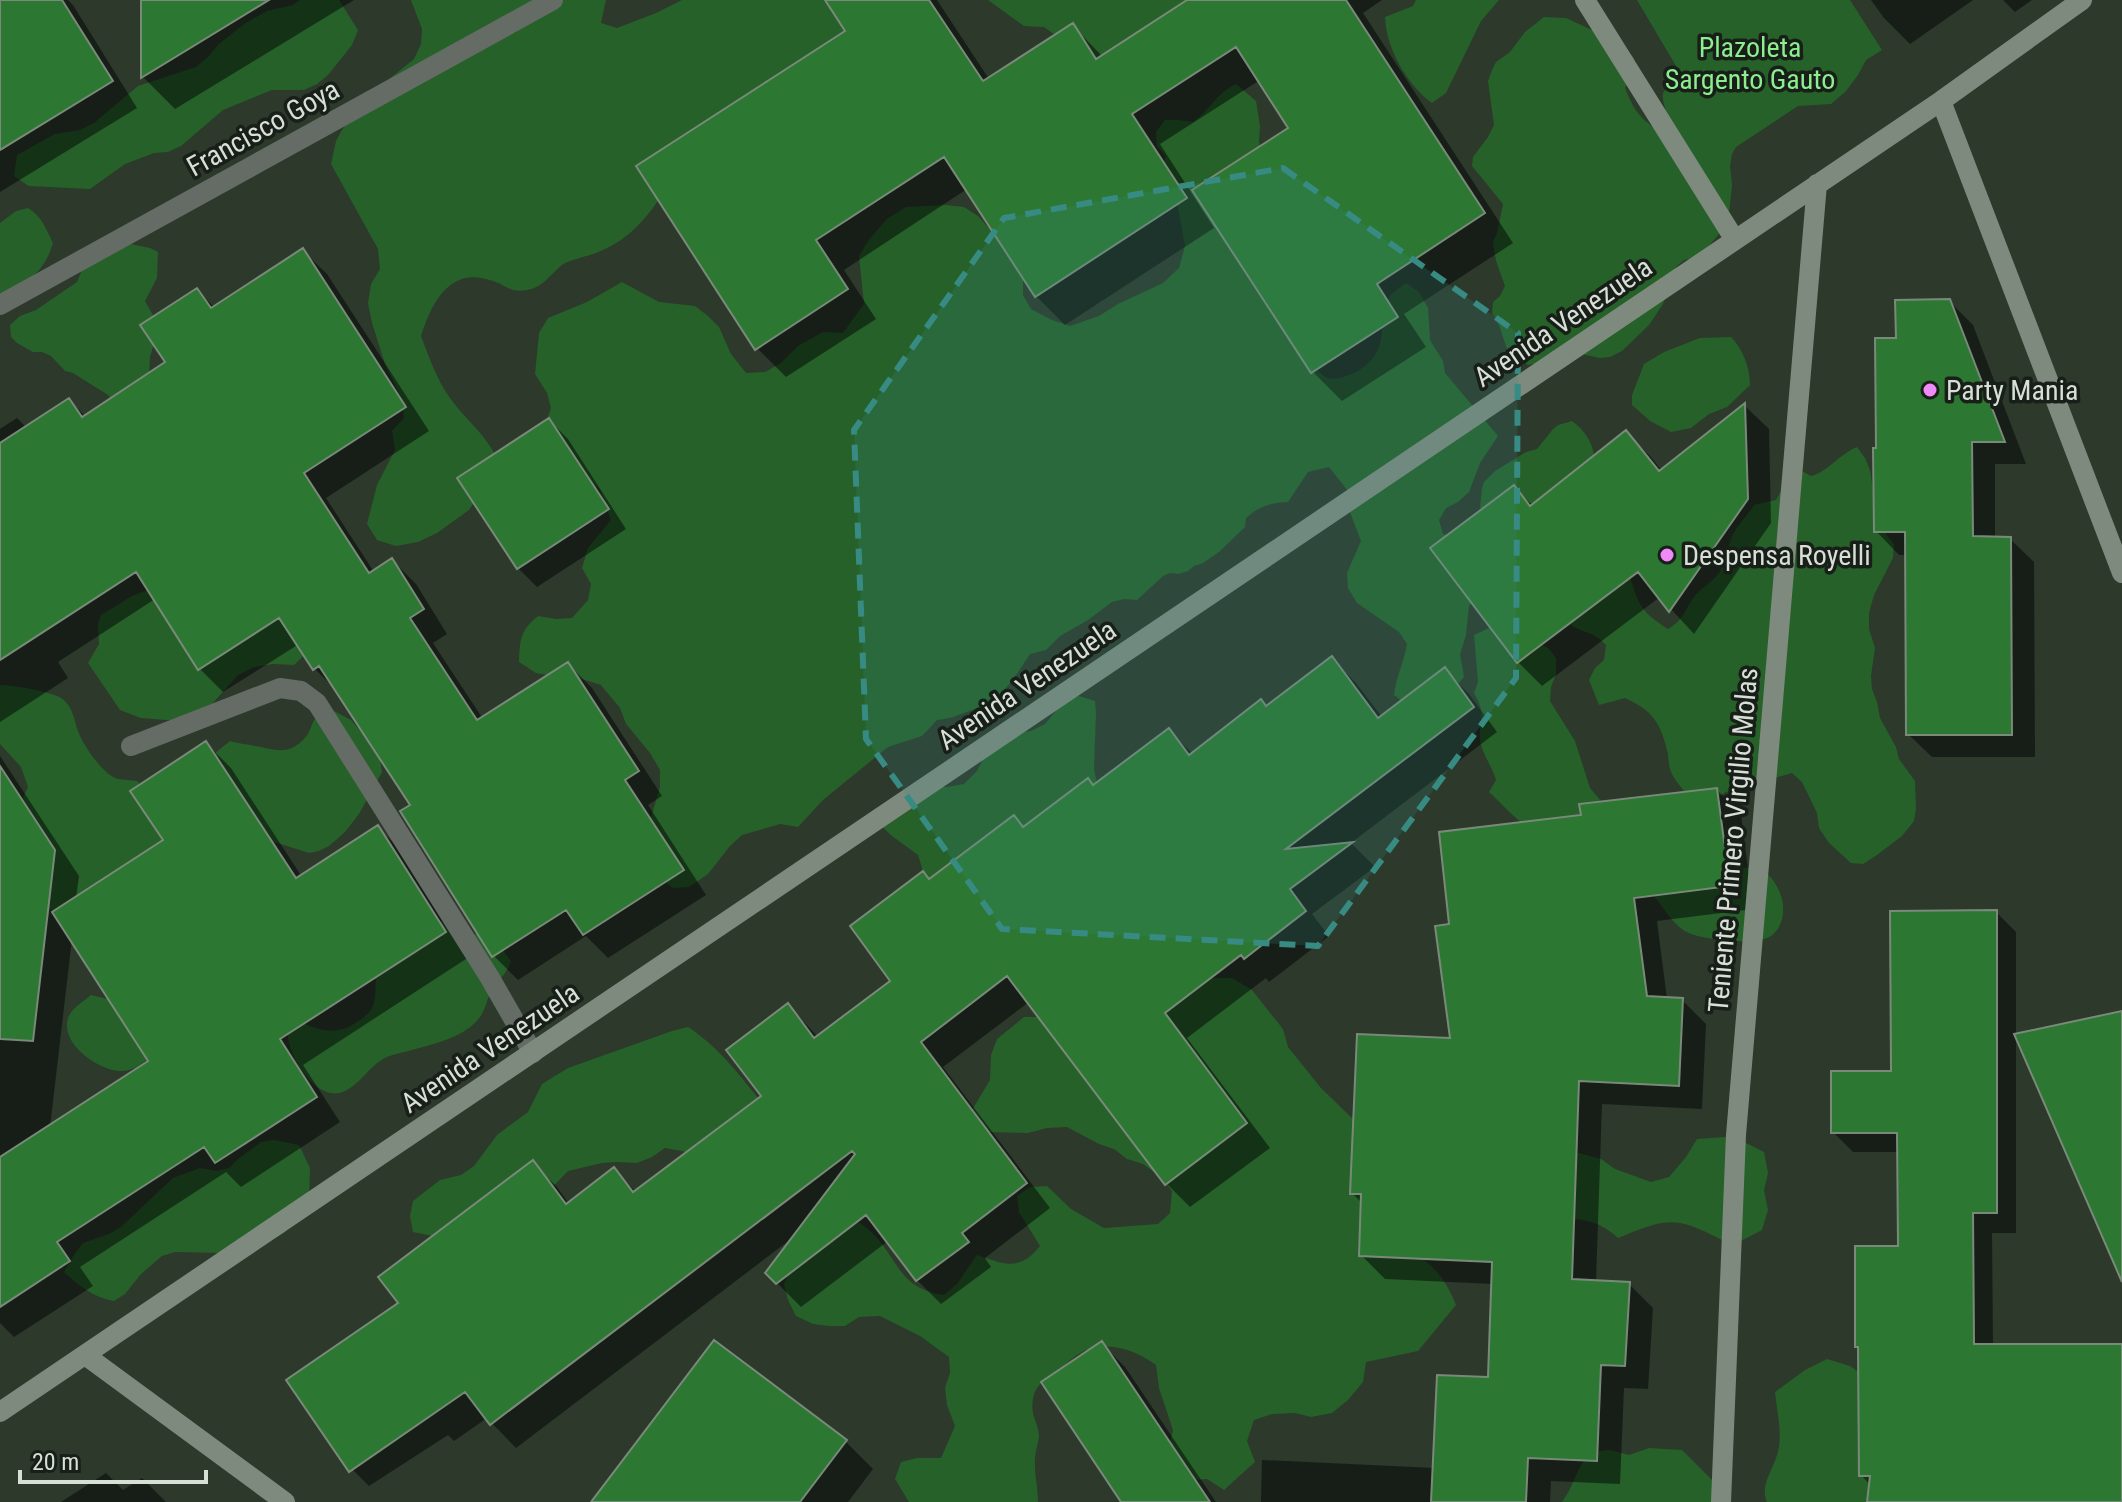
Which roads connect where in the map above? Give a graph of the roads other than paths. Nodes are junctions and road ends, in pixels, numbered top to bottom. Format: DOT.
graph roads {
  1 [pos="553,0"];
  2 [pos="1585,0"];
  3 [pos="2082,0"];
  4 [pos="1941,101"];
  5 [pos="1817,184"];
  6 [pos="1735,240"];
  7 [pos="0,305"];
  8 [pos="2122,573"];
  9 [pos="131,746"];
  10 [pos="533,1053"];
  11 [pos="85,1355"];
  12 [pos="0,1412"];
  13 [pos="285,1502"];
  14 [pos="1721,1502"];
  1 -- 7 [label="street, Francisco Goya"];
  2 -- 6 [label="main road"];
  3 -- 4 [label="main road, Avenida Venezuela"];
  4 -- 5 [label="main road, Avenida Venezuela"];
  4 -- 8 [label="main road"];
  5 -- 6 [label="main road, Avenida Venezuela"];
  5 -- 14 [label="main road, Teniente Primero Virgilio Molas"];
  6 -- 10 [label="main road, Avenida Venezuela"];
  9 -- 10 [label="street"];
  10 -- 11 [label="main road, Avenida Venezuela"];
  11 -- 12 [label="main road, Avenida Venezuela"];
  11 -- 13 [label="main road"];
}
